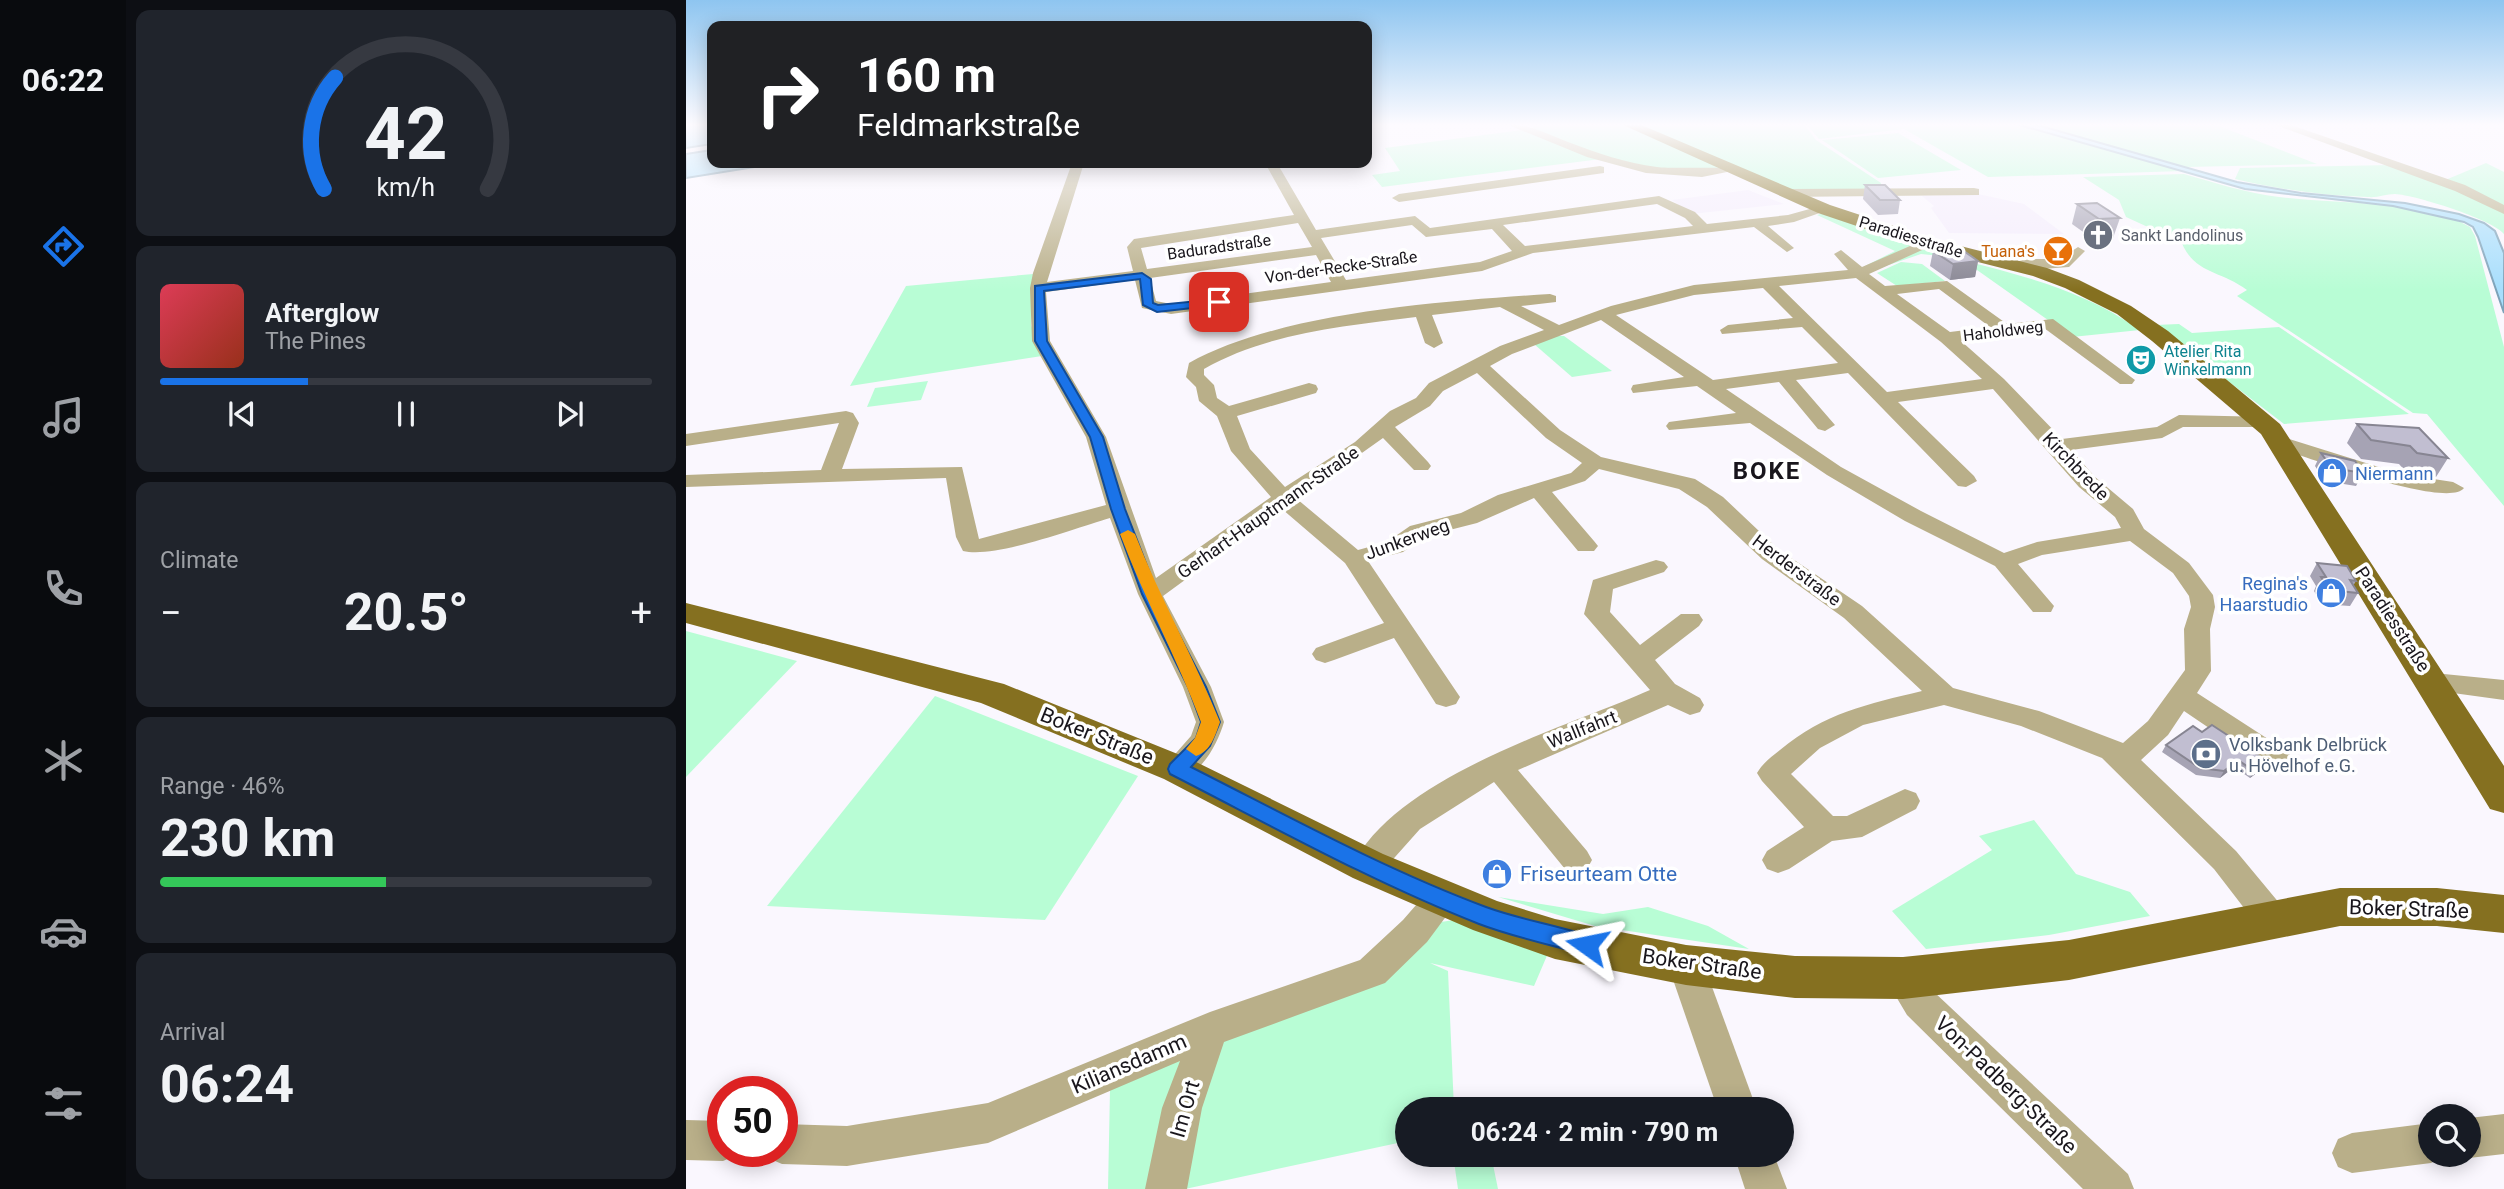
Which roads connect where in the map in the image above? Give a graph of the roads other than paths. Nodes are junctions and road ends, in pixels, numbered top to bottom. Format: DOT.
graph roads {
  1 [pos="1072,179"];
  2 [pos="1281,179"];
  3 [pos="1519,179"];
  4 [pos="1753,179"];
  5 [pos="2436,179"];
  6 [pos="1974,192"];
  7 [pos="1784,193"];
  8 [pos="1824,209"];
  9 [pos="2504,210"];
  10 [pos="1304,218"];
  11 [pos="1789,219"];
  12 [pos="1415,220"];
  13 [pos="1757,223"];
  14 [pos="1495,224"];
  15 [pos="1808,233"];
  16 [pos="1312,234"];
  17 [pos="1700,234"];
  18 [pos="1626,238"];
  19 [pos="1926,243"];
  20 [pos="1558,246"];
  21 [pos="1787,248"];
  22 [pos="1322,250"];
  23 [pos="1525,251"];
  24 [pos="2078,251"];
  25 [pos="1638,252"];
  26 [pos="1841,254"];
  27 [pos="1569,261"];
  28 [pos="2015,266"];
  29 [pos="1860,273"];
  30 [pos="1682,275"];
  31 [pos="1142,276"];
  32 [pos="1769,276"];
  33 [pos="1340,284"];
  34 [pos="1038,288"];
  35 [pos="1694,290"];
  36 [pos="1883,291"];
  37 [pos="1549,299"];
  38 [pos="1502,302"];
  39 [pos="1608,308"];
  40 [pos="1422,312"];
  41 [pos="1807,322"];
  42 [pos="1556,330"];
  43 [pos="1728,330"];
  44 [pos="2005,330"];
  45 [pos="1947,338"];
  46 [pos="1434,343"];
  47 [pos="1480,366"];
  48 [pos="1853,367"];
  49 [pos="1783,376"];
  50 [pos="2126,380"];
  51 [pos="1707,383"];
  52 [pos="1997,383"];
  53 [pos="1309,389"];
  54 [pos="1640,389"];
  55 [pos="1883,398"];
  56 [pos="1226,413"];
  57 [pos="1756,416"];
  58 [pos="1825,425"];
  59 [pos="1676,426"];
  60 [pos="1383,427"];
  61 [pos="2272,431"];
  62 [pos="686,440"];
  63 [pos="2057,446"];
  64 [pos="1595,462"];
  65 [pos="1421,466"];
  66 [pos="829,475"];
  67 [pos="686,481"];
  68 [pos="1966,481"];
  69 [pos="2453,488"];
  70 [pos="1538,490"];
  71 [pos="1285,500"];
  72 [pos="1118,509"];
  73 [pos="2134,533"];
  74 [pos="1586,546"];
  75 [pos="1354,558"];
  76 [pos="2003,561"];
  77 [pos="1656,567"];
  78 [pos="1150,594"];
  79 [pos="2042,606"];
  80 [pos="686,613"];
  81 [pos="1690,620"];
  82 [pos="1400,626"];
  83 [pos="1325,654"];
  84 [pos="1640,658"];
  85 [pos="2434,682"];
  86 [pos="1664,690"];
  87 [pos="2504,690"];
  88 [pos="1944,695"];
  89 [pos="2182,696"];
  90 [pos="1447,697"];
  91 [pos="1690,705"];
  92 [pos="2124,758"];
  93 [pos="2278,760"];
  94 [pos="1499,768"];
  95 [pos="1177,769"];
  96 [pos="2504,799"];
  97 [pos="1905,801"];
  98 [pos="1826,829"];
  99 [pos="1576,860"];
  100 [pos="1778,860"];
  101 [pos="1368,866"];
  102 [pos="1442,899"];
  103 [pos="2504,914"];
  104 [pos="2273,920"];
  105 [pos="2504,931"];
  106 [pos="1686,965"];
  107 [pos="1903,978"];
  108 [pos="1210,1030"];
  109 [pos="1733,1097"];
  110 [pos="2504,1134"];
  111 [pos="2481,1137"];
  112 [pos="686,1140"];
  113 [pos="707,1141"];
  114 [pos="798,1144"];
  115 [pos="2418,1145"];
  116 [pos="2353,1153"];
  117 [pos="1758,1167"];
  118 [pos="1166,1189"];
  119 [pos="1766,1189"];
  120 [pos="2113,1189"];
  1 -- 34 [label="street"];
  2 -- 10 [label="street"];
  3 -- 12 [label="street"];
  4 -- 7 [label="main road, Paradiesstraße"];
  5 -- 9 [label="street"];
  6 -- 7 [label="street"];
  7 -- 8 [label="main road, Paradiesstraße"];
  8 -- 11 [label="street, Von-der-Recke-Straße"];
  8 -- 19 [label="main road, Paradiesstraße"];
  10 -- 16 [label="street"];
  10 -- 31 [label="street"];
  11 -- 13 [label="street, Von-der-Recke-Straße"];
  11 -- 15 [label="street"];
  12 -- 14 [label="street"];
  12 -- 16 [label="street"];
  13 -- 17 [label="street, Von-der-Recke-Straße"];
  13 -- 21 [label="street"];
  14 -- 17 [label="street"];
  14 -- 23 [label="street"];
  16 -- 22 [label="street"];
  17 -- 18 [label="street, Von-der-Recke-Straße"];
  18 -- 20 [label="street, Von-der-Recke-Straße"];
  18 -- 25 [label="street"];
  19 -- 28 [label="main road, Paradiesstraße"];
  19 -- 29 [label="street, Gerhart-Hauptmann-Straße"];
  20 -- 23 [label="street, Von-der-Recke-Straße"];
  20 -- 27 [label="street"];
  22 -- 31 [label="street, Baduradstraße"];
  22 -- 33 [label="street"];
  23 -- 33 [label="street, Von-der-Recke-Straße"];
  24 -- 28 [label="street"];
  26 -- 29 [label="street"];
  28 -- 61 [label="main road, Paradiesstraße"];
  29 -- 32 [label="street, Gerhart-Hauptmann-Straße"];
  29 -- 36 [label="street, Kirchbrede"];
  30 -- 35 [label="street"];
  31 -- 33 [label="street, Von-der-Recke-Straße"];
  31 -- 34 [label="street, Baduradstraße"];
  32 -- 35 [label="street, Gerhart-Hauptmann-Straße"];
  32 -- 41 [label="street"];
  34 -- 72 [label="street"];
  35 -- 39 [label="street, Gerhart-Hauptmann-Straße"];
  36 -- 44 [label="street"];
  36 -- 45 [label="street, Kirchbrede"];
  37 -- 38 [label="street"];
  38 -- 40 [label="street"];
  38 -- 42 [label="street"];
  39 -- 42 [label="street, Gerhart-Hauptmann-Straße"];
  39 -- 51 [label="street"];
  40 -- 46 [label="street"];
  40 -- 56 [label="street"];
  41 -- 43 [label="street"];
  41 -- 48 [label="street"];
  42 -- 47 [label="street, Gerhart-Hauptmann-Straße"];
  44 -- 45 [label="street, Haholdweg"];
  44 -- 50 [label="street, Haholdweg"];
  45 -- 52 [label="street, Kirchbrede"];
  47 -- 60 [label="street, Gerhart-Hauptmann-Straße"];
  47 -- 64 [label="street, Herderstraße"];
  48 -- 49 [label="street"];
  48 -- 55 [label="street"];
  49 -- 51 [label="street"];
  49 -- 58 [label="street"];
  51 -- 54 [label="street"];
  51 -- 57 [label="street"];
  52 -- 55 [label="street"];
  52 -- 63 [label="street, Kirchbrede"];
  53 -- 56 [label="street"];
  55 -- 68 [label="street"];
  56 -- 71 [label="street"];
  57 -- 59 [label="street"];
  57 -- 76 [label="street"];
  60 -- 65 [label="street"];
  60 -- 71 [label="street, Gerhart-Hauptmann-Straße"];
  61 -- 63 [label="street"];
  61 -- 69 [label="street, Paradiesstraße"];
  61 -- 85 [label="main road, Paradiesstraße"];
  62 -- 66 [label="street"];
  63 -- 73 [label="street, Kirchbrede"];
  64 -- 70 [label="street, Junkerweg"];
  64 -- 88 [label="street, Herderstraße"];
  66 -- 67 [label="street"];
  66 -- 72 [label="street"];
  70 -- 74 [label="street"];
  70 -- 75 [label="street, Junkerweg"];
  71 -- 75 [label="street"];
  71 -- 78 [label="street, Gerhart-Hauptmann-Straße"];
  72 -- 78 [label="street"];
  73 -- 76 [label="street"];
  73 -- 89 [label="street, Kirchbrede"];
  75 -- 82 [label="street"];
  76 -- 79 [label="street"];
  77 -- 84 [label="street"];
  78 -- 95 [label="street"];
  80 -- 95 [label="main road, Boker Straße"];
  81 -- 84 [label="street"];
  82 -- 83 [label="street"];
  82 -- 90 [label="street"];
  84 -- 86 [label="street"];
  85 -- 87 [label="street"];
  85 -- 96 [label="main road, Paradiesstraße"];
  86 -- 91 [label="street"];
  86 -- 94 [label="street, Wallfahrt"];
  88 -- 92 [label="street, Herderstraße"];
  88 -- 98 [label="street"];
  89 -- 92 [label="street, Kirchbrede"];
  89 -- 93 [label="street"];
  92 -- 104 [label="street"];
  94 -- 99 [label="street"];
  94 -- 101 [label="street, Wallfahrt"];
  95 -- 101 [label="main road, Boker Straße"];
  97 -- 98 [label="street"];
  98 -- 100 [label="street"];
  101 -- 102 [label="main road, Boker Straße"];
  102 -- 106 [label="main road, Boker Straße"];
  102 -- 108 [label="street, Kiliansdamm"];
  103 -- 104 [label="main road, Boker Straße"];
  104 -- 105 [label="main road, Boker Straße"];
  104 -- 107 [label="main road, Boker Straße"];
  106 -- 107 [label="main road, Boker Straße"];
  106 -- 109 [label="street"];
  107 -- 120 [label="street, Von-Padberg-Straße"];
  108 -- 114 [label="street, Kiliansdamm"];
  108 -- 118 [label="street, Im Ort"];
  110 -- 111 [label="street"];
  112 -- 113 [label="street"];
  115 -- 116 [label="street"];
  117 -- 119 [label="street"];
}
